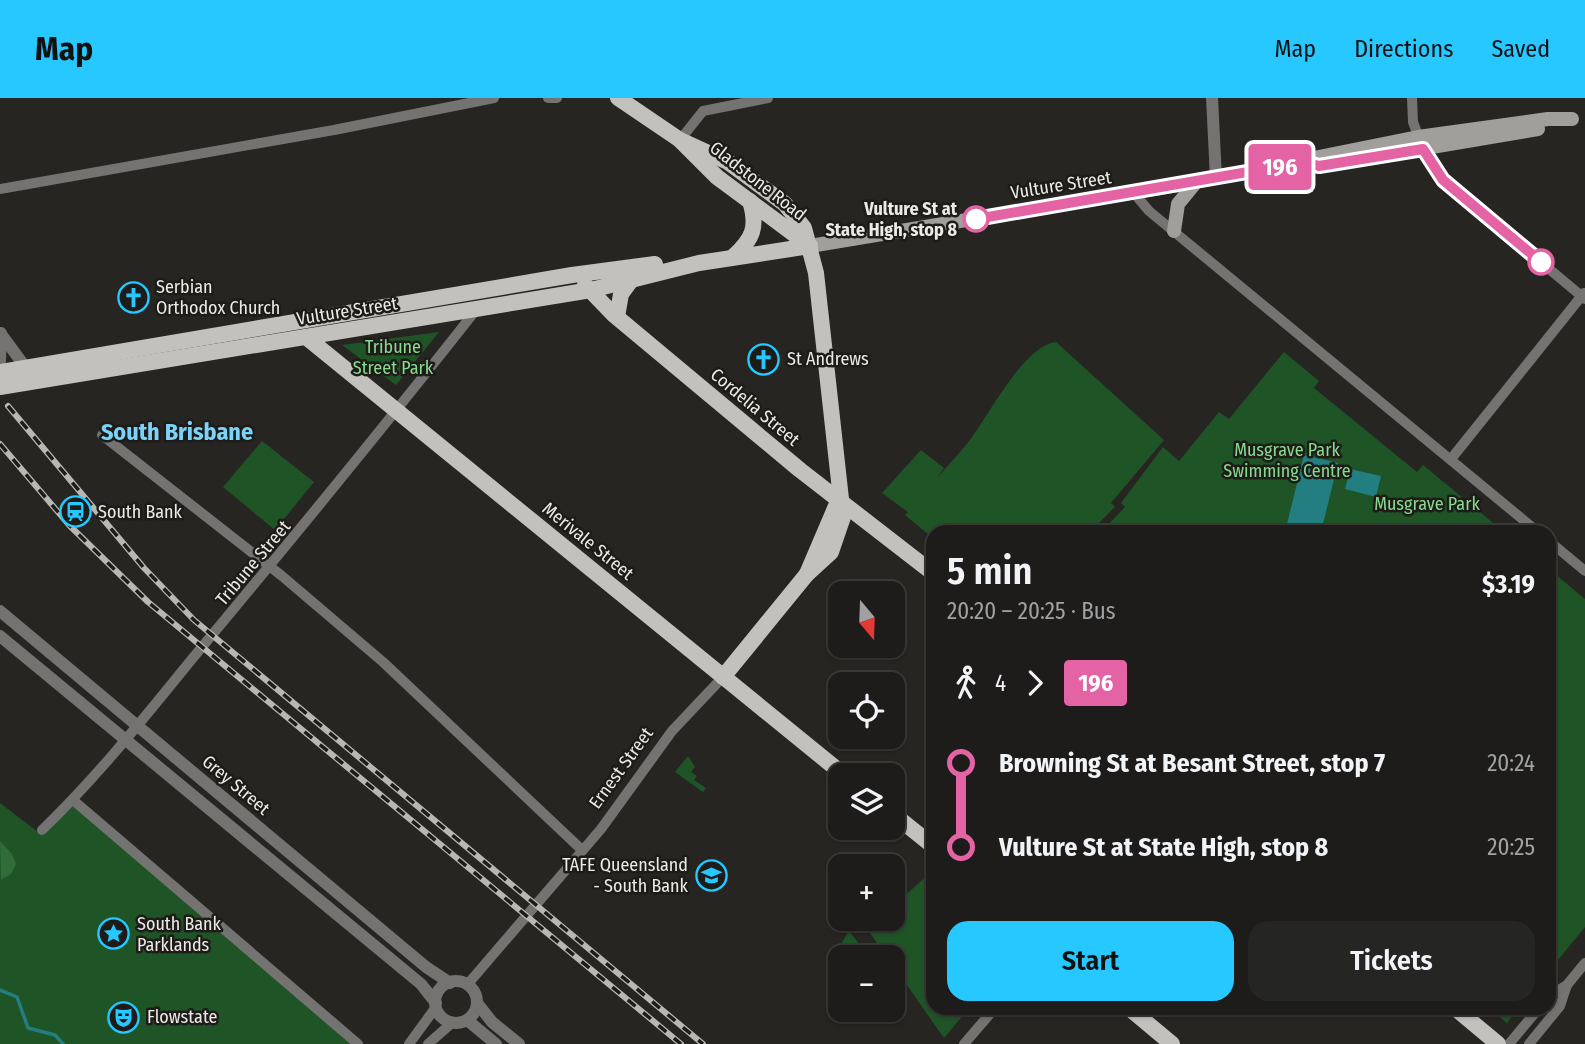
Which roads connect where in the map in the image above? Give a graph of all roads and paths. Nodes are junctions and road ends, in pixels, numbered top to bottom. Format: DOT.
graph roads {
  1 [pos="494,98"];
  2 [pos="548,98"];
  3 [pos="557,98"];
  4 [pos="618,98"];
  5 [pos="768,98"];
  6 [pos="1213,98"];
  7 [pos="1412,98"];
  8 [pos="1579,118"];
  9 [pos="680,140"];
  10 [pos="1420,143"];
  11 [pos="1216,178"];
  12 [pos="1196,182"];
  13 [pos="0,189"];
  14 [pos="1134,193"];
  15 [pos="750,201"];
  16 [pos="1174,231"];
  17 [pos="810,246"];
  18 [pos="733,257"];
  19 [pos="699,263"];
  20 [pos="632,278"];
  21 [pos="552,280"];
  22 [pos="591,290"];
  23 [pos="1584,296"];
  24 [pos="478,307"];
  25 [pos="617,317"];
  26 [pos="1,332"];
  27 [pos="306,337"];
  28 [pos="26,368"];
  29 [pos="4,375"];
  30 [pos="398,410"];
  31 [pos="102,435"];
  32 [pos="1451,459"];
  33 [pos="839,499"];
  34 [pos="1530,525"];
  35 [pos="1556,547"];
  36 [pos="270,567"];
  37 [pos="926,567"];
  38 [pos="1585,571"];
  39 [pos="0,611"];
  40 [pos="0,636"];
  41 [pos="723,677"];
  42 [pos="137,726"];
  43 [pos="126,740"];
  44 [pos="829,763"];
  45 [pos="74,800"];
  46 [pos="905,823"];
  47 [pos="42,830"];
  48 [pos="926,840"];
  49 [pos="582,850"];
  50 [pos="1585,962"];
  51 [pos="450,983"];
  52 [pos="467,985"];
  53 [pos="1567,985"];
  54 [pos="1556,992"];
  55 [pos="477,1003"];
  56 [pos="436,1005"];
  57 [pos="1556,1011"];
  58 [pos="989,1015"];
  59 [pos="1137,1015"];
  60 [pos="1463,1015"];
  61 [pos="1533,1015"];
  62 [pos="1553,1015"];
  63 [pos="460,1021"];
  64 [pos="358,1044"];
  65 [pos="409,1044"];
  66 [pos="428,1044"];
  67 [pos="496,1044"];
  68 [pos="519,1044"];
  69 [pos="964,1044"];
  70 [pos="1172,1044"];
  71 [pos="1498,1044"];
  72 [pos="1509,1044"];
  73 [pos="1529,1044"];
  1 -- 13 [label="street"];
  2 -- 3 [label="street"];
  4 -- 9 [label="main road, Gladstone Road"];
  5 -- 9 [label="street"];
  6 -- 11 [label="street"];
  7 -- 10 [label="street"];
  8 -- 10 [label="main road, Vulture Street"];
  9 -- 15 [label="main road, Gladstone Road"];
  9 -- 17 [label="main road, Gladstone Road"];
  10 -- 11 [label="main road, Vulture Street"];
  10 -- 23 [label="street"];
  11 -- 12 [label="main road, Vulture Street"];
  12 -- 14 [label="main road, Vulture Street"];
  12 -- 16 [label="main road"];
  14 -- 16 [label="street"];
  14 -- 17 [label="main road, Vulture Street"];
  15 -- 17 [label="main road, Gladstone Road"];
  15 -- 18 [label="main road"];
  16 -- 32 [label="street"];
  17 -- 18 [label="main road, Vulture Street"];
  17 -- 33 [label="main road, Ernest Street"];
  18 -- 19 [label="main road, Vulture Street"];
  19 -- 20 [label="main road, Vulture Street"];
  19 -- 21 [label="main road, Vulture Street"];
  20 -- 22 [label="main road, Vulture Street"];
  20 -- 25 [label="main road"];
  21 -- 22 [label="main road, Cordelia Street"];
  21 -- 28 [label="main road, Vulture Street"];
  22 -- 24 [label="main road, Vulture Street"];
  22 -- 25 [label="main road, Cordelia Street"];
  23 -- 32 [label="street"];
  24 -- 27 [label="main road, Vulture Street"];
  24 -- 30 [label="street, Tribune Street"];
  25 -- 33 [label="main road, Cordelia Street"];
  26 -- 28 [label="street"];
  26 -- 29 [label="street"];
  27 -- 29 [label="main road, Vulture Street"];
  27 -- 30 [label="main road, Merivale Street"];
  28 -- 29 [label="main road, Vulture Street"];
  30 -- 36 [label="street, Tribune Street"];
  30 -- 41 [label="main road, Merivale Street"];
  31 -- 36 [label="street"];
  32 -- 34 [label="street"];
  33 -- 37 [label="main road, Cordelia Street"];
  33 -- 41 [label="main road, Ernest Street"];
  35 -- 38 [label="street"];
  36 -- 42 [label="street, Tribune Street"];
  36 -- 49 [label="street"];
  39 -- 42 [label="street, Grey Street"];
  40 -- 43 [label="street, Grey Street"];
  41 -- 44 [label="main road, Merivale Street"];
  41 -- 49 [label="street, Ernest Street"];
  42 -- 43 [label="street, Tribune Street"];
  42 -- 51 [label="street, Grey Street"];
  43 -- 45 [label="street, Tribune Street"];
  43 -- 56 [label="street, Grey Street"];
  45 -- 47 [label="street, Tribune Street"];
  45 -- 64 [label="street"];
  46 -- 48 [label="main road"];
  49 -- 52 [label="street, Ernest Street"];
  50 -- 53 [label="street"];
  51 -- 52 [label="street"];
  51 -- 56 [label="street"];
  52 -- 55 [label="street"];
  53 -- 54 [label="street"];
  53 -- 57 [label="street"];
  55 -- 63 [label="street"];
  55 -- 68 [label="street"];
  56 -- 63 [label="street"];
  56 -- 65 [label="street"];
  58 -- 69 [label="street"];
  59 -- 70 [label="main road"];
  60 -- 71 [label="main road"];
  61 -- 72 [label="street"];
  62 -- 73 [label="street"];
  63 -- 66 [label="street"];
  63 -- 67 [label="street"];
}
